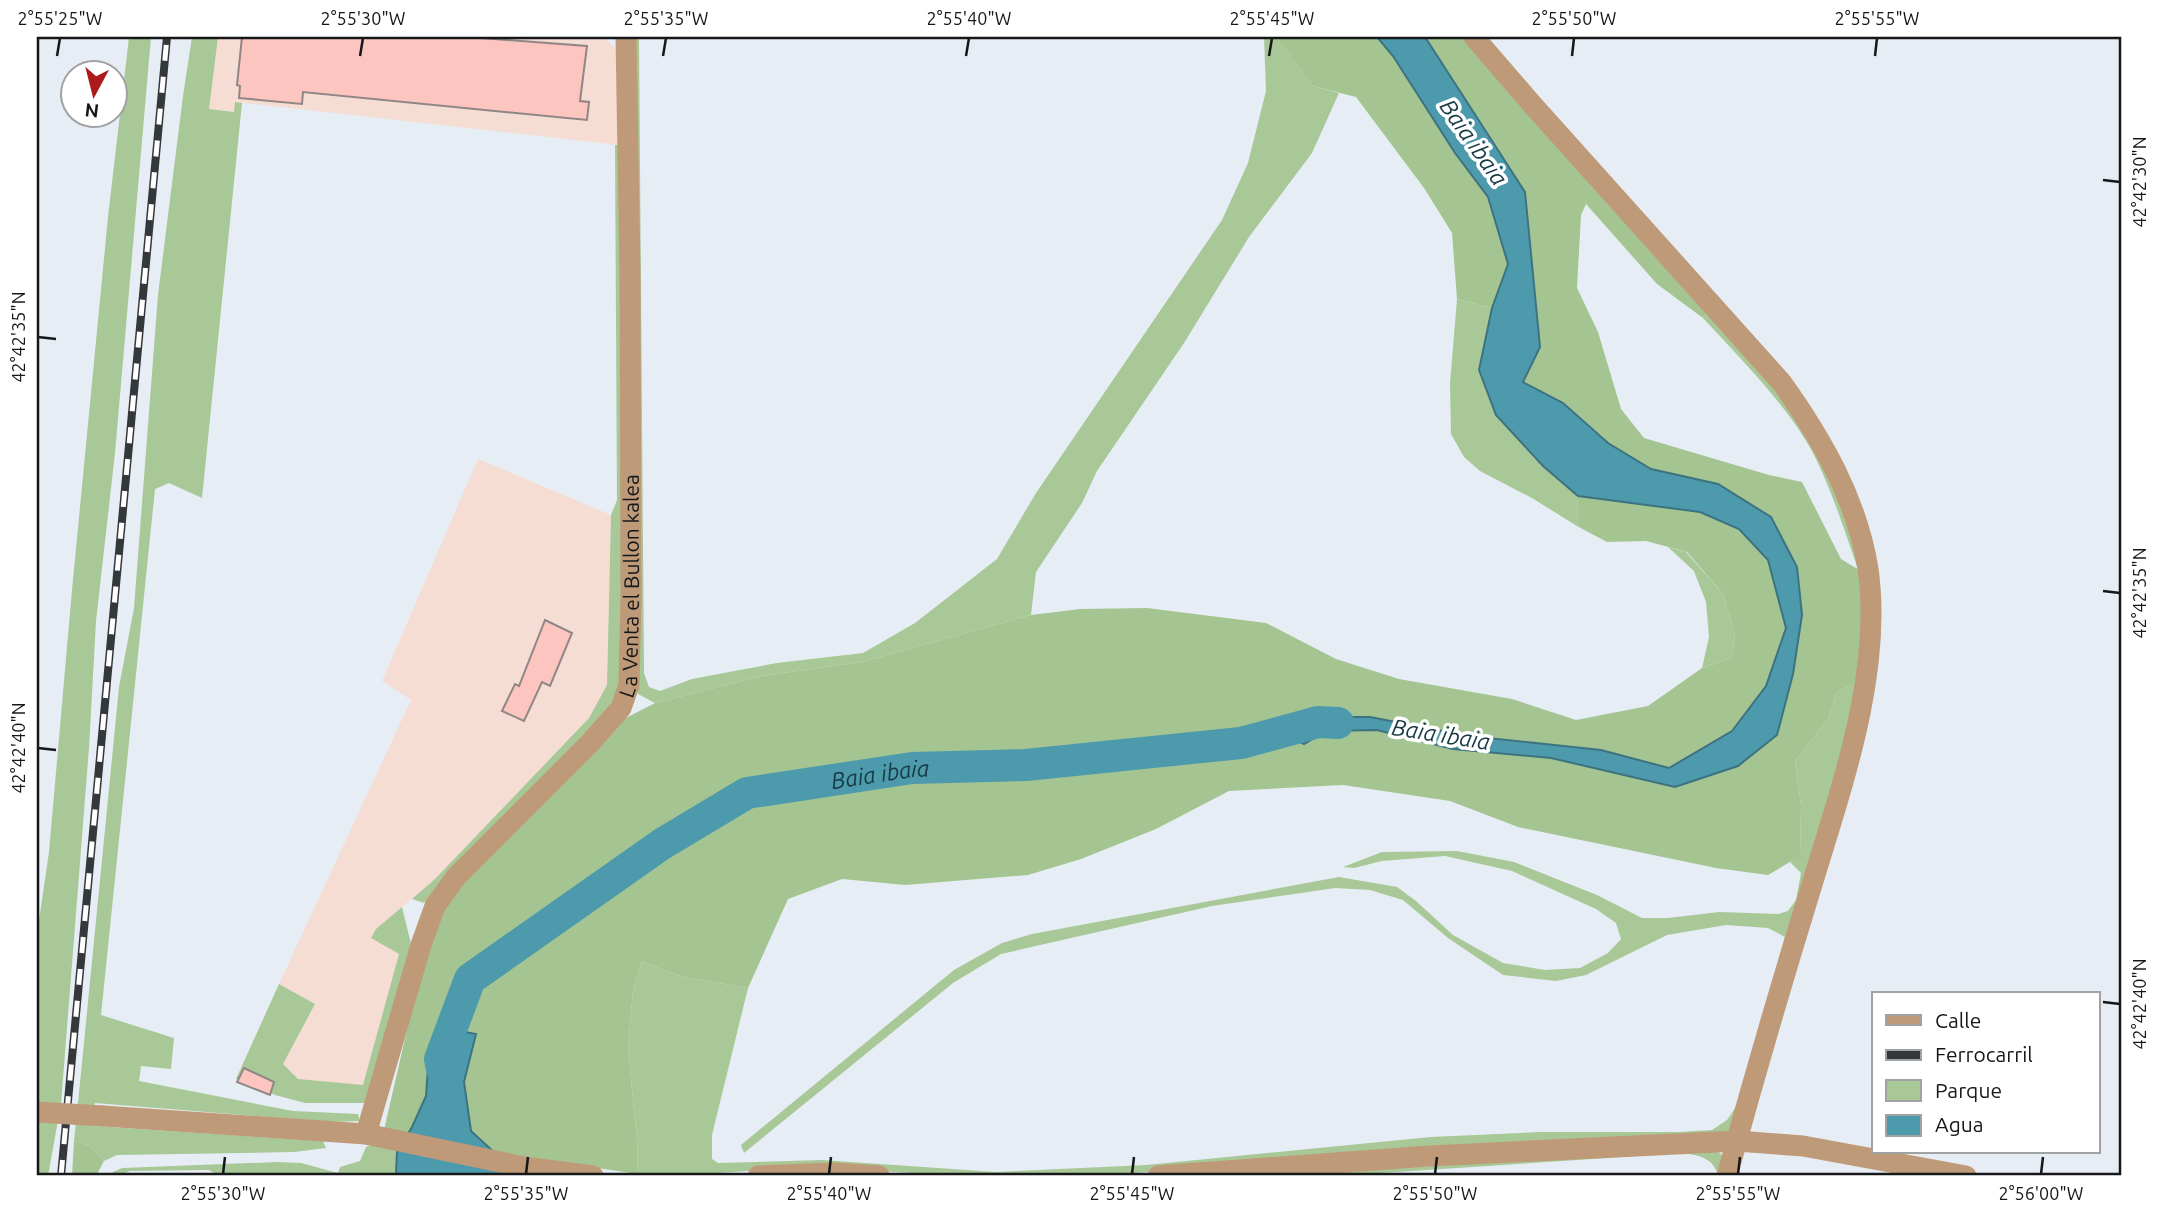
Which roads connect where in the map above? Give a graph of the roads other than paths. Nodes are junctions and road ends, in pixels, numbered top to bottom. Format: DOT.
graph roads {
  1 [pos="626,37"];
  2 [pos="1474,37"];
  3 [pos="37,1112"];
  4 [pos="366,1134"];
  5 [pos="1737,1141"];
  6 [pos="593,1176"];
  7 [pos="758,1176"];
  8 [pos="879,1176"];
  9 [pos="1157,1176"];
  10 [pos="1727,1176"];
  11 [pos="1966,1176"];
  1 -- 4 [label="street, La Venta el Bullon kalea"];
  2 -- 5 [label="street"];
  3 -- 4 [label="street, bridge"];
  4 -- 6 [label="street"];
  5 -- 9 [label="street"];
  5 -- 10 [label="street"];
  5 -- 11 [label="street"];
  7 -- 8 [label="street"];
}
